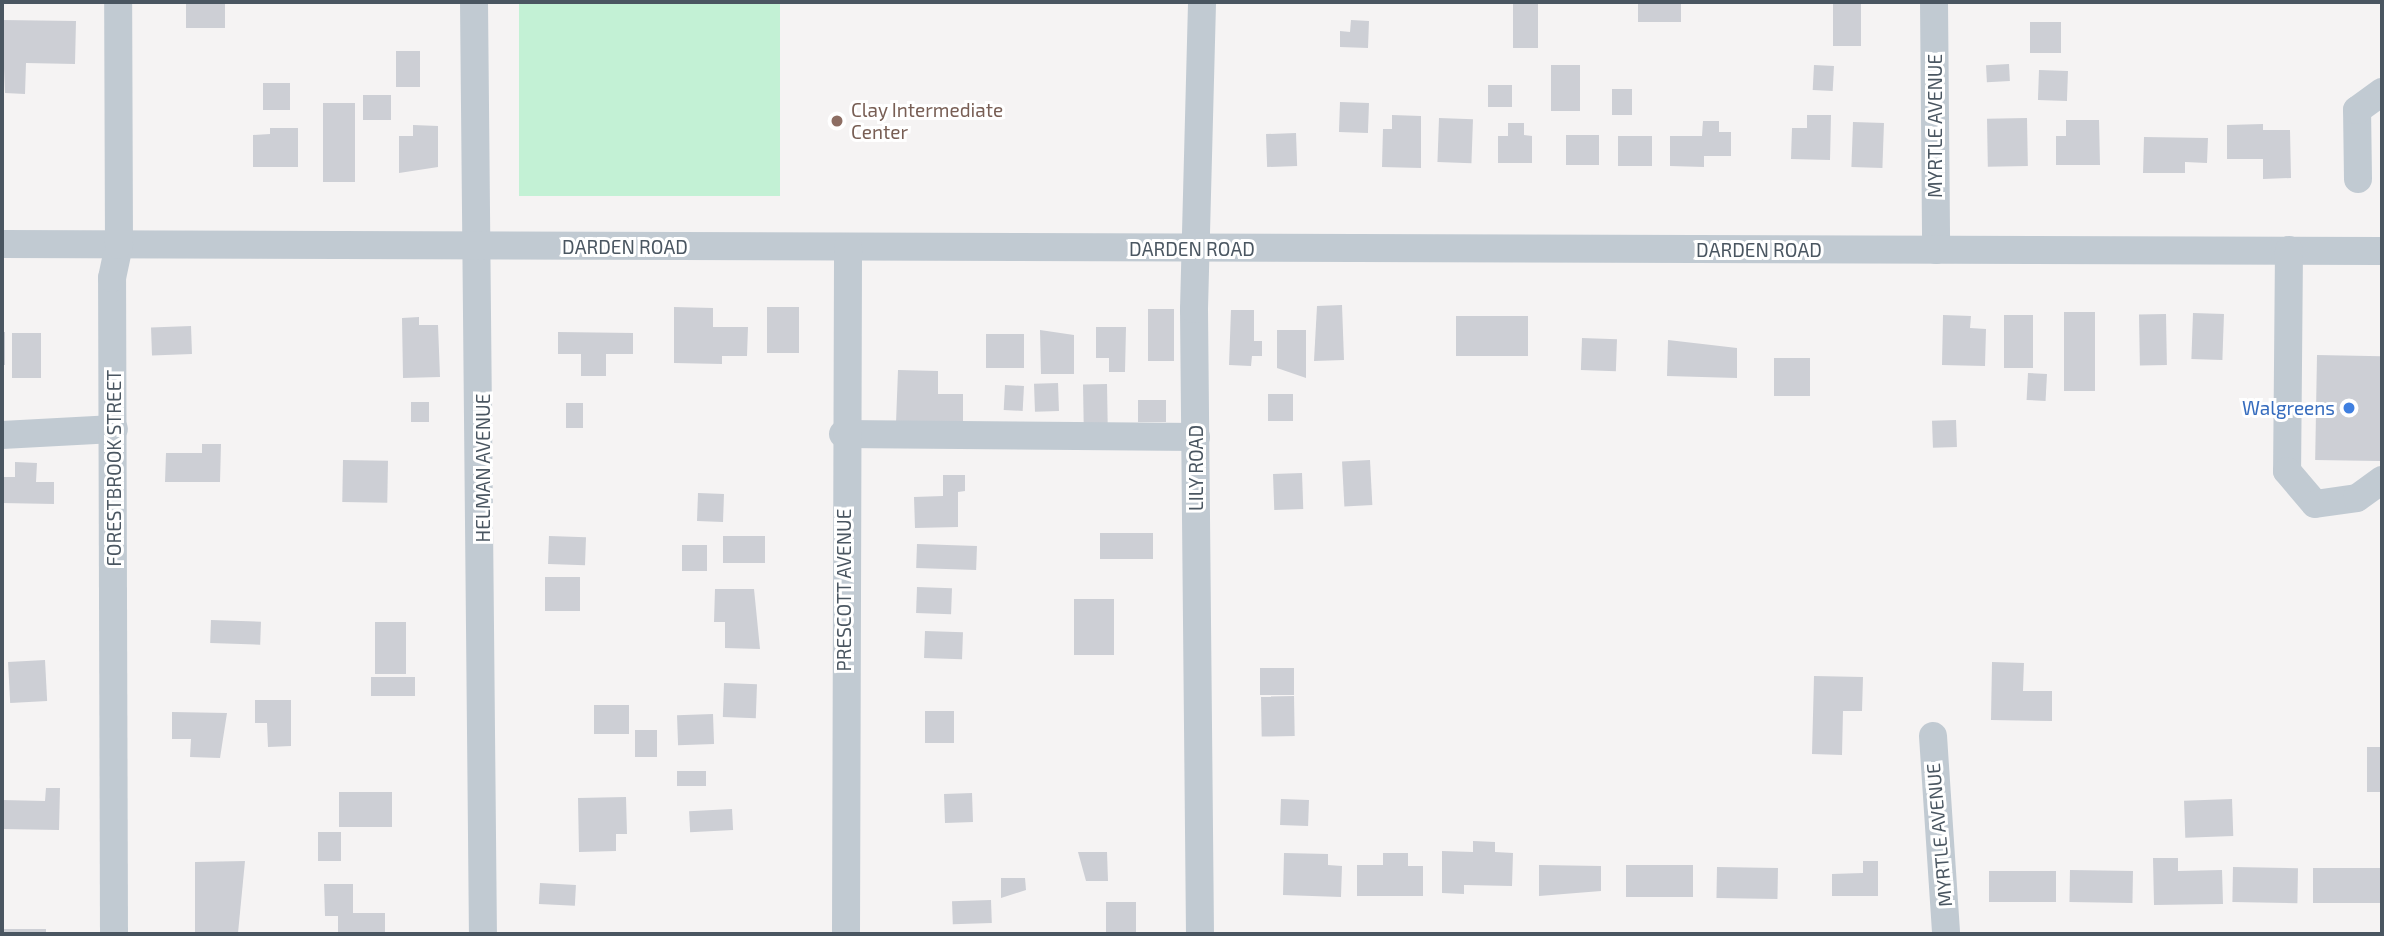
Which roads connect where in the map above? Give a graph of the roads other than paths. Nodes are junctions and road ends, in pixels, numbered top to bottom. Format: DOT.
graph roads {
  1 [pos="118,2"];
  2 [pos="474,2"];
  3 [pos="1202,2"];
  4 [pos="1934,2"];
  5 [pos="2382,92"];
  6 [pos="2358,179"];
  7 [pos="2,244"];
  8 [pos="119,245"];
  9 [pos="848,247"];
  10 [pos="475,248"];
  11 [pos="1198,249"];
  12 [pos="1936,250"];
  13 [pos="2289,250"];
  14 [pos="2382,251"];
  15 [pos="114,429"];
  16 [pos="844,434"];
  17 [pos="2,435"];
  18 [pos="1196,437"];
  19 [pos="2382,480"];
  20 [pos="1933,736"];
  21 [pos="114,934"];
  22 [pos="483,934"];
  23 [pos="846,934"];
  24 [pos="1200,934"];
  25 [pos="1946,934"];
  1 -- 8 [label="street, FORESTBROOK STREET"];
  2 -- 10 [label="street, HELMAN AVENUE"];
  3 -- 11 [label="street, LILY ROAD"];
  4 -- 12 [label="street, MYRTLE AVENUE"];
  5 -- 6 [label="street"];
  7 -- 8 [label="street, DARDEN ROAD"];
  8 -- 10 [label="street, DARDEN ROAD"];
  8 -- 15 [label="street, FORESTBROOK STREET"];
  9 -- 10 [label="street, DARDEN ROAD"];
  9 -- 11 [label="street, DARDEN ROAD"];
  9 -- 16 [label="street, PRESCOTT AVENUE"];
  10 -- 22 [label="street, HELMAN AVENUE"];
  11 -- 12 [label="street, DARDEN ROAD"];
  11 -- 18 [label="street, LILY ROAD"];
  12 -- 13 [label="street, DARDEN ROAD"];
  13 -- 14 [label="street, DARDEN ROAD"];
  13 -- 19 [label="street"];
  15 -- 17 [label="street"];
  15 -- 21 [label="street, FORESTBROOK STREET"];
  16 -- 18 [label="street"];
  16 -- 23 [label="street, PRESCOTT AVENUE"];
  18 -- 24 [label="street, LILY ROAD"];
  20 -- 25 [label="street, MYRTLE AVENUE"];
}
